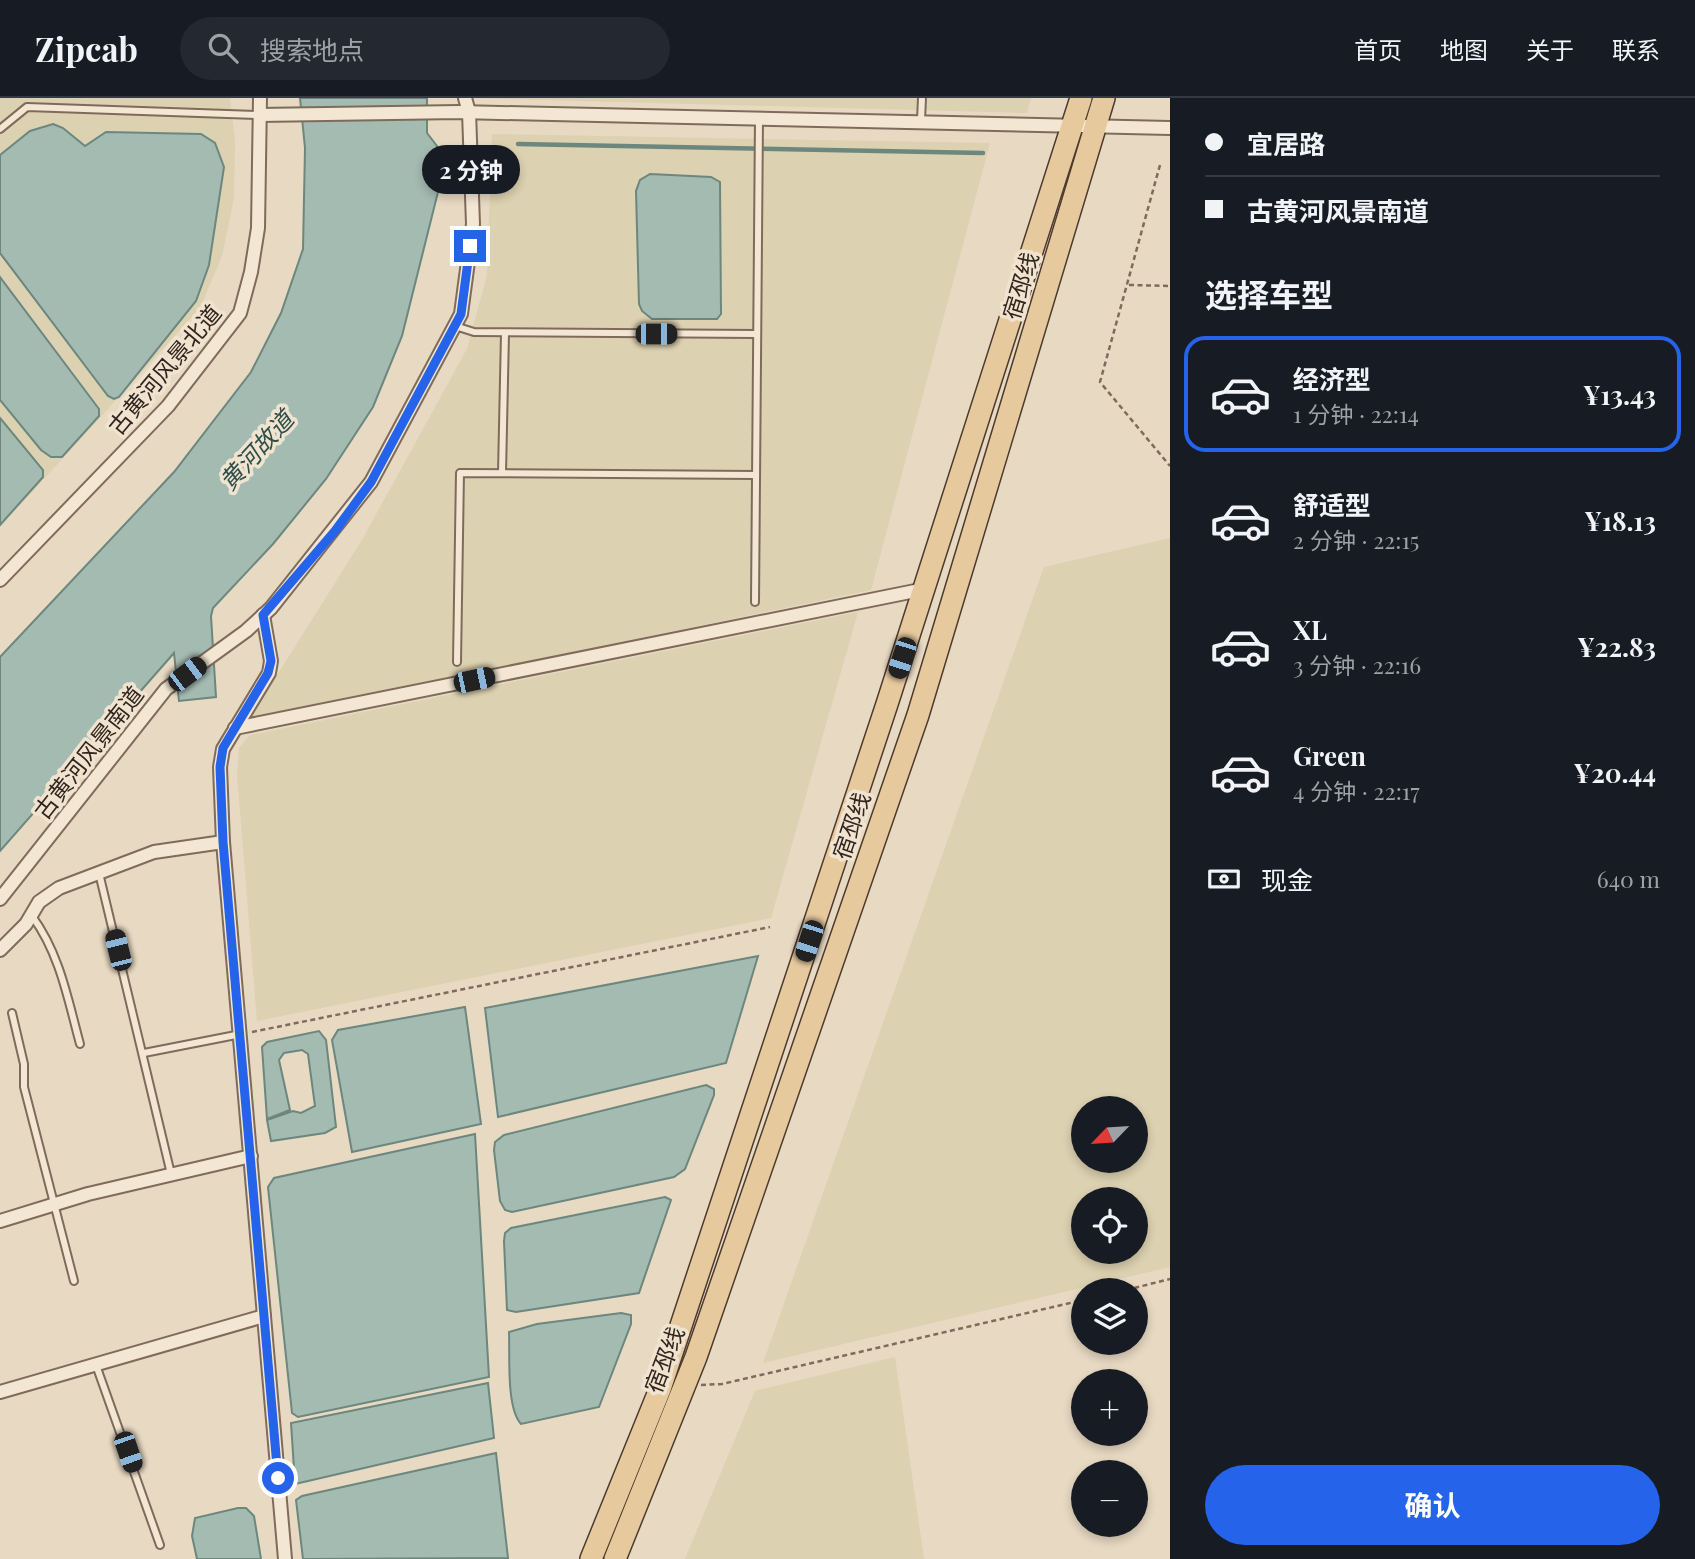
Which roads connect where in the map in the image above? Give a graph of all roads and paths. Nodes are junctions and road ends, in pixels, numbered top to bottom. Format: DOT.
graph roads {
  1 [pos="260,98"];
  2 [pos="465,98"];
  3 [pos="1081,98"];
  4 [pos="1104,98"];
  5 [pos="922,100"];
  6 [pos="464,112"];
  7 [pos="259,116"];
  8 [pos="759,117"];
  9 [pos="921,120"];
  10 [pos="1074,125"];
  11 [pos="1097,127"];
  12 [pos="1170,128"];
  13 [pos="0,129"];
  14 [pos="1160,165"];
  15 [pos="1129,285"];
  16 [pos="1170,286"];
  17 [pos="455,326"];
  18 [pos="505,333"];
  19 [pos="757,334"];
  20 [pos="1170,466"];
  21 [pos="502,473"];
  22 [pos="756,475"];
  23 [pos="0,580"];
  24 [pos="925,589"];
  25 [pos="755,602"];
  26 [pos="263,615"];
  27 [pos="457,662"];
  28 [pos="235,728"];
  29 [pos="223,842"];
  30 [pos="99,873"];
  31 [pos="0,899"];
  32 [pos="32,915"];
  33 [pos="770,927"];
  34 [pos="0,950"];
  35 [pos="12,1013"];
  36 [pos="242,1034"];
  37 [pos="80,1044"];
  38 [pos="144,1053"];
  39 [pos="251,1156"];
  40 [pos="171,1176"];
  41 [pos="54,1205"];
  42 [pos="0,1221"];
  43 [pos="1170,1279"];
  44 [pos="74,1281"];
  45 [pos="1148,1284"];
  46 [pos="1071,1303"];
  47 [pos="264,1316"];
  48 [pos="95,1364"];
  49 [pos="684,1386"];
  50 [pos="0,1392"];
  51 [pos="160,1545"];
  52 [pos="285,1559"];
  53 [pos="591,1559"];
  54 [pos="615,1559"];
  1 -- 7 [label="street, 古黄河风景北道"];
  2 -- 6 [label="street, 古黄河风景南道"];
  3 -- 10 [label="main road, 宿邳线"];
  4 -- 11 [label="main road, 宿邳线"];
  5 -- 9 [label="lane"];
  6 -- 7 [label="street"];
  6 -- 8 [label="street"];
  6 -- 17 [label="street, 古黄河风景南道"];
  7 -- 13 [label="lane"];
  7 -- 23 [label="street, 古黄河风景北道"];
  8 -- 9 [label="street"];
  8 -- 19 [label="lane"];
  9 -- 10 [label="street"];
  10 -- 11 [label="street"];
  10 -- 24 [label="main road, 宿邳线"];
  11 -- 12 [label="street"];
  11 -- 49 [label="main road, 宿邳线"];
  14 -- 15 [label="path"];
  15 -- 16 [label="path"];
  15 -- 20 [label="path"];
  17 -- 18 [label="lane"];
  17 -- 26 [label="street, 古黄河风景南道"];
  18 -- 19 [label="lane"];
  18 -- 21 [label="lane"];
  19 -- 22 [label="lane"];
  21 -- 22 [label="lane"];
  21 -- 27 [label="lane"];
  22 -- 25 [label="lane"];
  24 -- 28 [label="street"];
  24 -- 53 [label="main road, 宿邳线"];
  26 -- 28 [label="street"];
  26 -- 31 [label="street, 古黄河风景南道"];
  28 -- 29 [label="street"];
  29 -- 30 [label="street"];
  29 -- 36 [label="street"];
  30 -- 32 [label="street"];
  30 -- 38 [label="lane"];
  32 -- 34 [label="street"];
  32 -- 37 [label="lane"];
  33 -- 36 [label="path"];
  35 -- 41 [label="lane"];
  36 -- 38 [label="lane"];
  36 -- 39 [label="street"];
  38 -- 40 [label="lane"];
  39 -- 40 [label="street"];
  39 -- 47 [label="street"];
  40 -- 41 [label="street"];
  41 -- 42 [label="street"];
  41 -- 44 [label="lane"];
  43 -- 45 [label="path"];
  46 -- 49 [label="path"];
  47 -- 48 [label="street"];
  47 -- 52 [label="street"];
  48 -- 50 [label="street"];
  48 -- 51 [label="lane"];
  49 -- 54 [label="main road, 宿邳线"];
}
